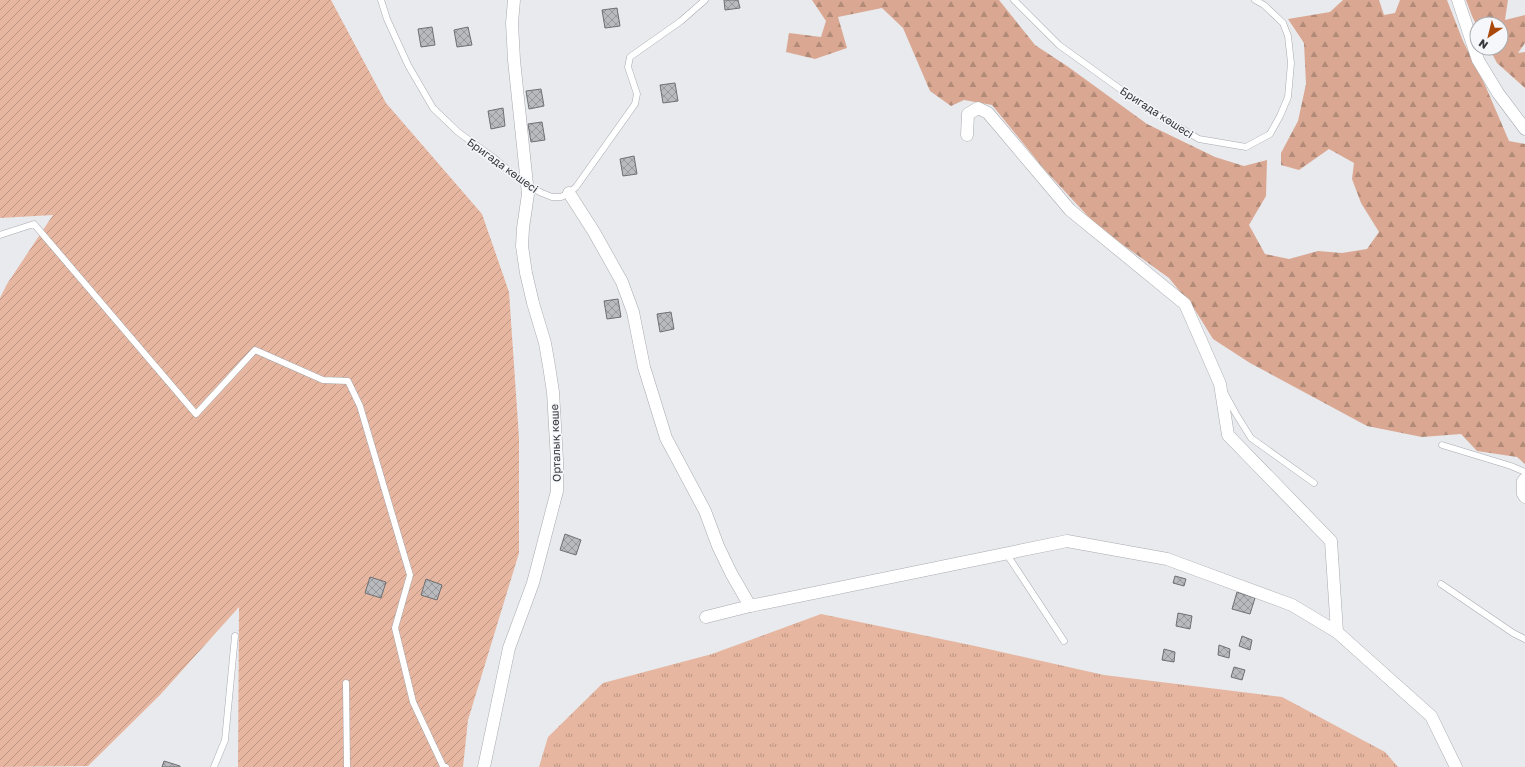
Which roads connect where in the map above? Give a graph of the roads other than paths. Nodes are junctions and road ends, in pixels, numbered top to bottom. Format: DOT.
graph roads {
  1 [pos="381,0"];
  2 [pos="514,0"];
  3 [pos="705,0"];
  4 [pos="1014,0"];
  5 [pos="1254,0"];
  6 [pos="1458,0"];
  7 [pos="1525,129"];
  8 [pos="967,135"];
  9 [pos="526,185"];
  10 [pos="569,193"];
  11 [pos="0,235"];
  12 [pos="1220,384"];
  13 [pos="1442,445"];
  14 [pos="1525,472"];
  15 [pos="1525,480"];
  16 [pos="1314,483"];
  17 [pos="1525,497"];
  18 [pos="1006,553"];
  19 [pos="1441,584"];
  20 [pos="750,606"];
  21 [pos="706,617"];
  22 [pos="1337,632"];
  23 [pos="235,636"];
  24 [pos="1525,639"];
  25 [pos="1064,641"];
  26 [pos="346,683"];
  27 [pos="214,767"];
  28 [pos="347,767"];
  29 [pos="446,767"];
  30 [pos="484,767"];
  31 [pos="1456,767"];
  1 -- 9 [label="lane, Бригада көшесі"];
  2 -- 9 [label="street, Орталық көше"];
  3 -- 10 [label="lane"];
  4 -- 5 [label="lane, Бригада көшесі"];
  6 -- 7 [label="street"];
  8 -- 12 [label="street"];
  9 -- 10 [label="lane, Бригада көшесі"];
  9 -- 30 [label="street, Орталық көше"];
  10 -- 20 [label="street"];
  11 -- 29 [label="lane"];
  12 -- 16 [label="lane"];
  12 -- 22 [label="street"];
  13 -- 14 [label="lane"];
  15 -- 17 [label="street"];
  18 -- 20 [label="street"];
  18 -- 22 [label="street"];
  18 -- 25 [label="lane"];
  19 -- 24 [label="lane"];
  20 -- 21 [label="street"];
  22 -- 31 [label="street"];
  23 -- 27 [label="lane"];
  26 -- 28 [label="lane"];
}
